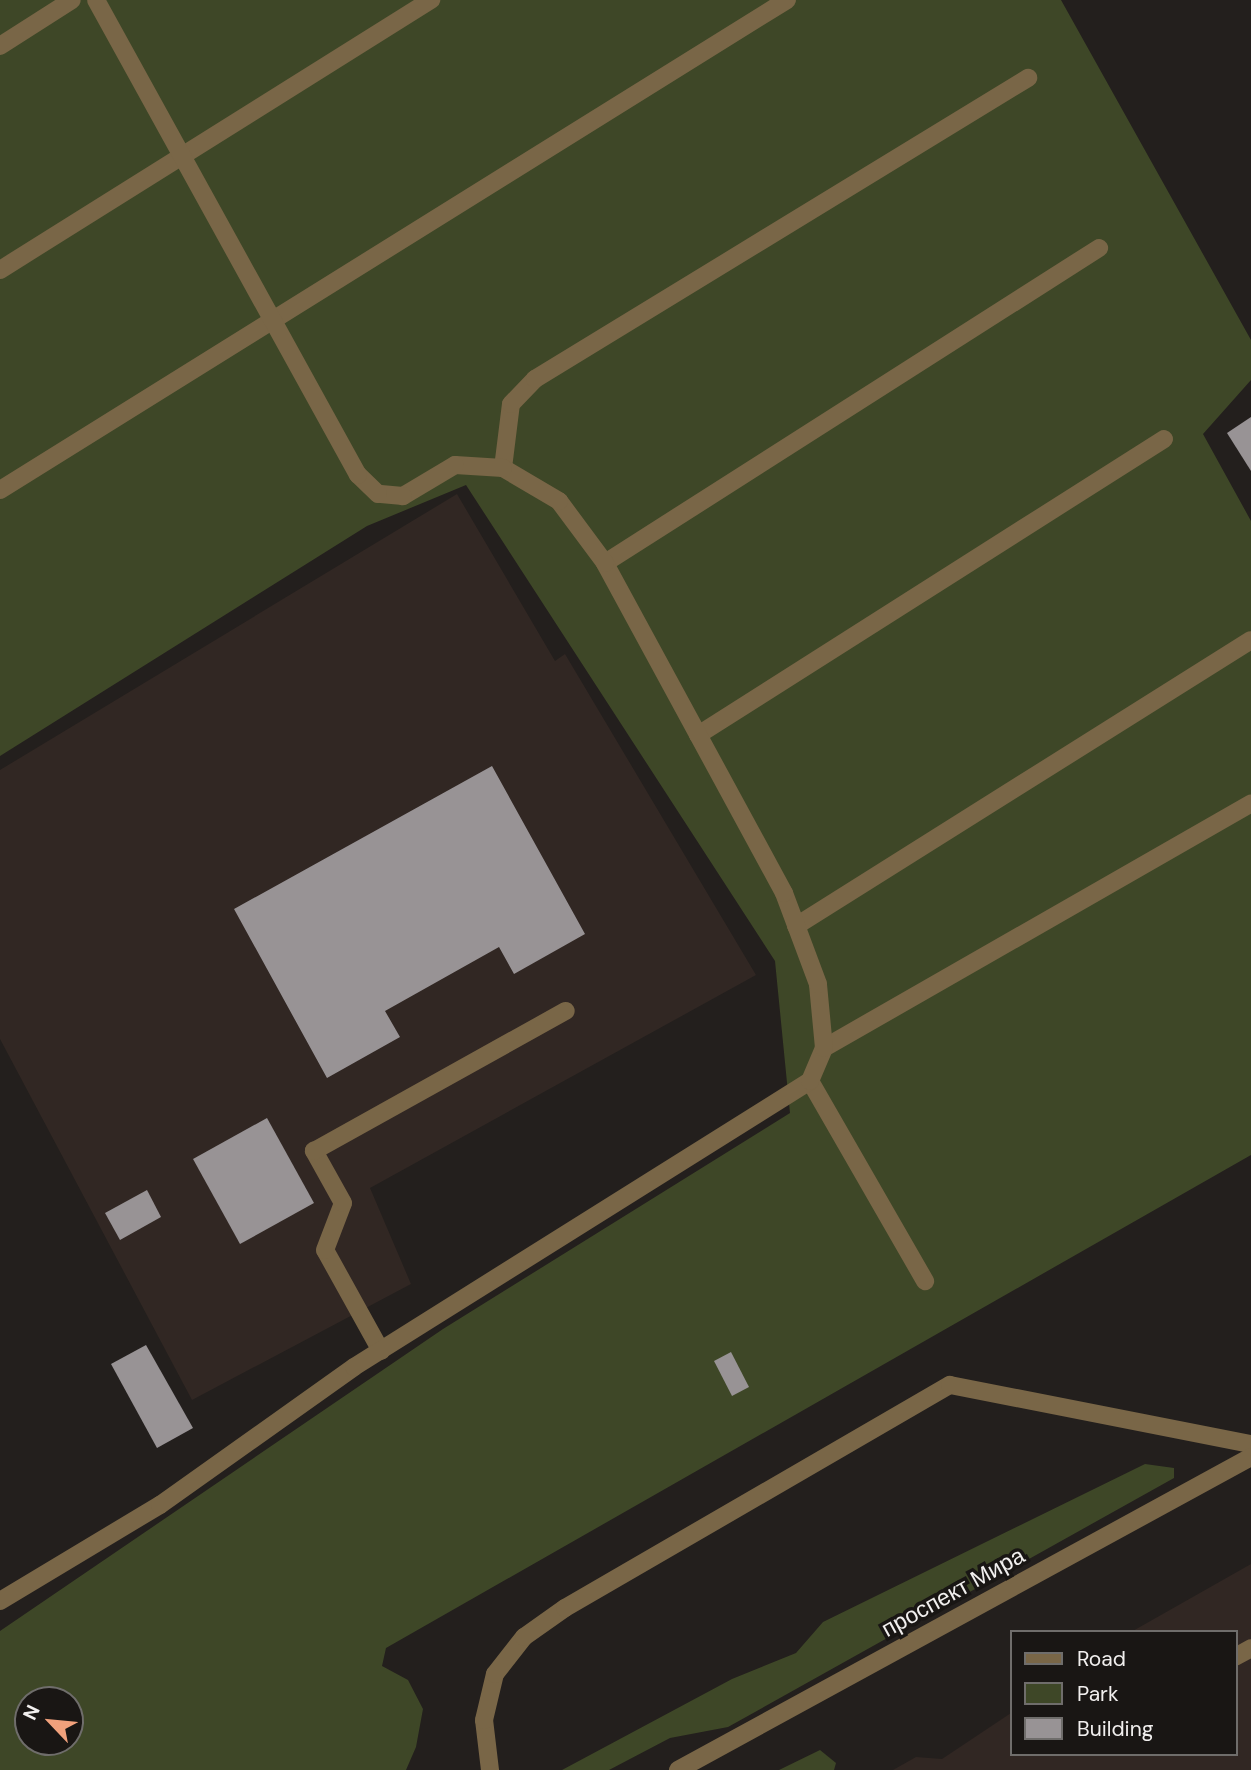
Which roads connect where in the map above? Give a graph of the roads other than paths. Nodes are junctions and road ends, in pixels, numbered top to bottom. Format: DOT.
graph roads {
  1 [pos="72,0"];
  2 [pos="96,0"];
  3 [pos="431,0"];
  4 [pos="787,0"];
  5 [pos="0,46"];
  6 [pos="1028,78"];
  7 [pos="181,156"];
  8 [pos="1098,248"];
  9 [pos="0,270"];
  10 [pos="272,320"];
  11 [pos="1164,439"];
  12 [pos="503,468"];
  13 [pos="0,490"];
  14 [pos="605,563"];
  15 [pos="1251,640"];
  16 [pos="698,735"];
  17 [pos="1251,803"];
  18 [pos="796,926"];
  19 [pos="566,1011"];
  20 [pos="824,1048"];
  21 [pos="810,1081"];
  22 [pos="925,1281"];
  23 [pos="381,1351"];
  24 [pos="1251,1444"];
  25 [pos="1251,1457"];
  26 [pos="0,1601"];
  27 [pos="490,1770"];
  28 [pos="678,1770"];
  1 -- 5 [label="street"];
  2 -- 7 [label="street"];
  3 -- 7 [label="street"];
  4 -- 10 [label="street"];
  6 -- 12 [label="street"];
  7 -- 9 [label="street"];
  7 -- 10 [label="street"];
  8 -- 14 [label="street"];
  10 -- 12 [label="street"];
  10 -- 13 [label="street"];
  11 -- 16 [label="street"];
  12 -- 14 [label="street"];
  14 -- 16 [label="street"];
  15 -- 18 [label="street"];
  16 -- 18 [label="street"];
  17 -- 20 [label="street"];
  18 -- 20 [label="street"];
  19 -- 23 [label="street"];
  20 -- 21 [label="street"];
  21 -- 22 [label="street"];
  21 -- 23 [label="street"];
  23 -- 26 [label="street"];
  24 -- 27 [label="street"];
  25 -- 28 [label="street, проспект Мира"];
}
